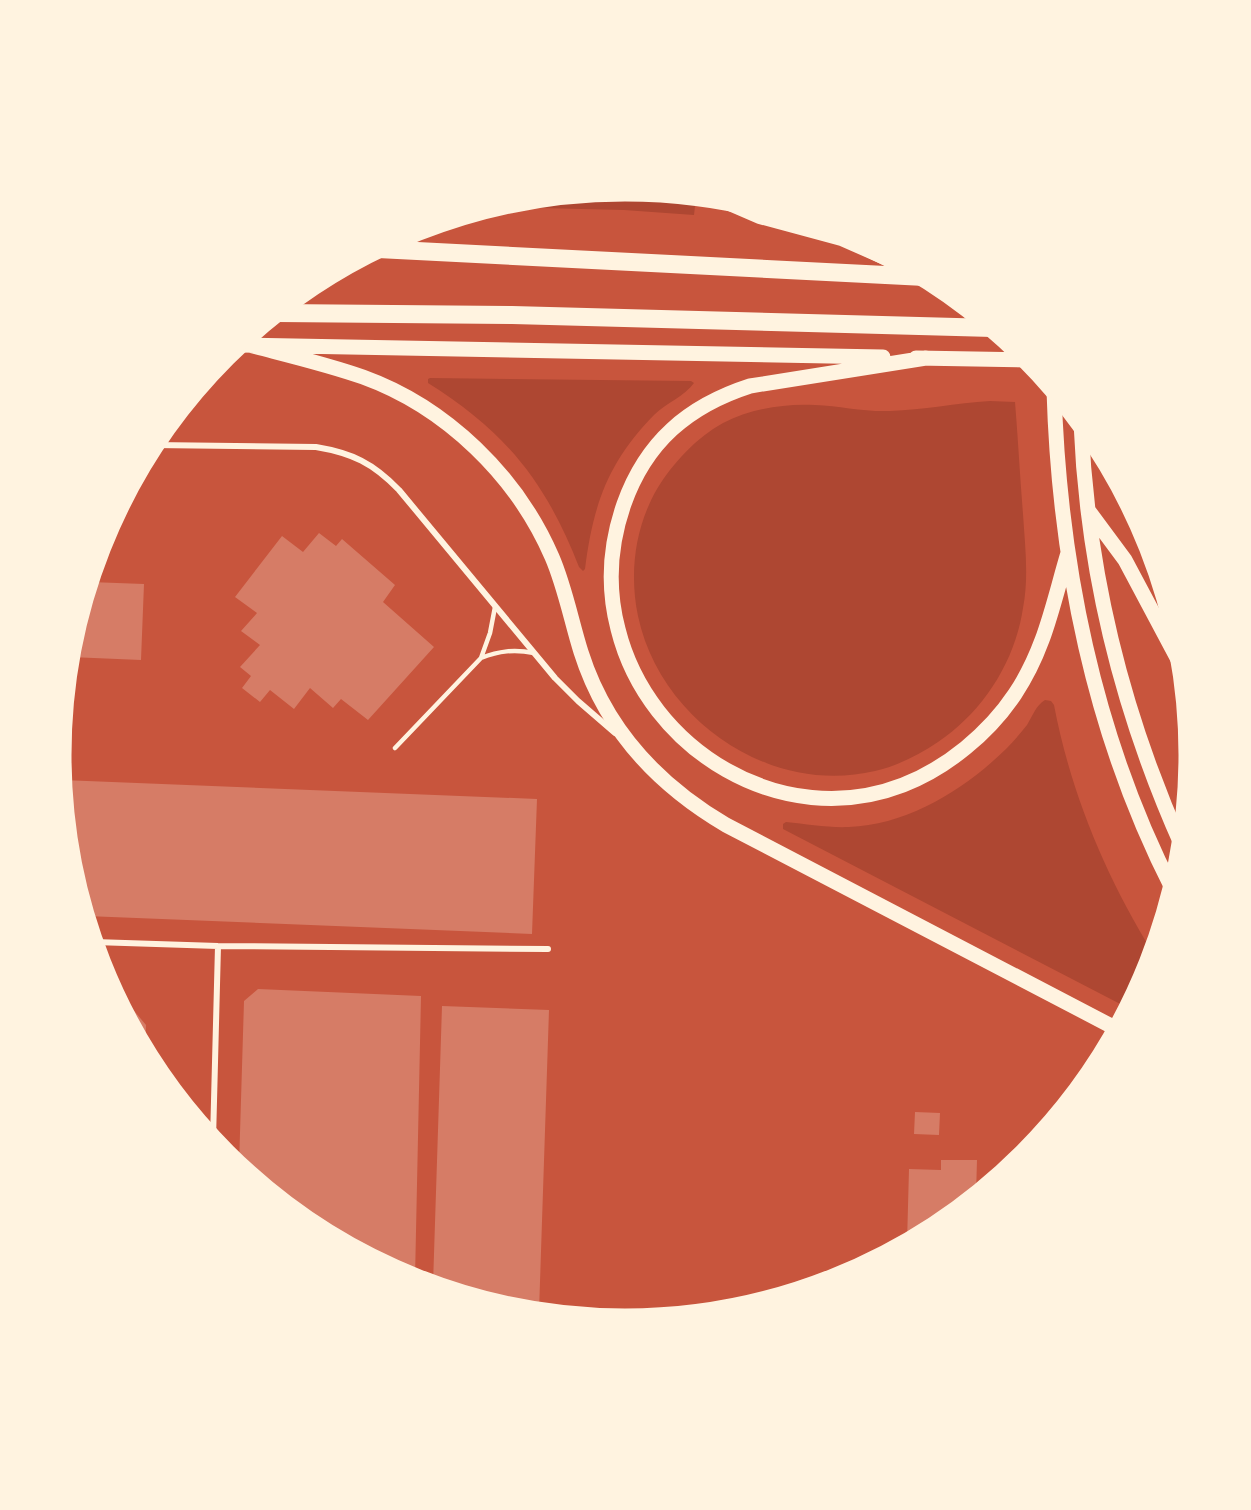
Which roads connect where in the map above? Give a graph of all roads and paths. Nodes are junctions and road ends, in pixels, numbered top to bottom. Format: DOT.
graph roads {
  1 [pos="396,250"];
  2 [pos="906,276"];
  3 [pos="291,313"];
  4 [pos="978,328"];
  5 [pos="252,345"];
  6 [pos="251,347"];
  7 [pos="926,358"];
  8 [pos="1014,360"];
  9 [pos="1054,403"];
  10 [pos="1082,440"];
  11 [pos="165,445"];
  12 [pos="1088,510"];
  13 [pos="1068,553"];
  14 [pos="495,607"];
  15 [pos="1169,643"];
  16 [pos="534,652"];
  17 [pos="481,658"];
  18 [pos="628,743"];
  19 [pos="396,748"];
  20 [pos="1175,830"];
  21 [pos="1167,876"];
  22 [pos="104,942"];
  23 [pos="218,946"];
  24 [pos="549,949"];
  25 [pos="1110,1025"];
  26 [pos="213,1127"];
  1 -- 2 [label="highway"];
  3 -- 4 [label="highway"];
  5 -- 7 [label="main road"];
  6 -- 18 [label="main road"];
  7 -- 8 [label="main road"];
  7 -- 13 [label="main road"];
  9 -- 13 [label="main road"];
  10 -- 12 [label="main road"];
  11 -- 14 [label="street"];
  12 -- 15 [label="main road"];
  12 -- 20 [label="main road"];
  13 -- 21 [label="main road"];
  14 -- 16 [label="street"];
  14 -- 17 [label="lane"];
  16 -- 17 [label="lane"];
  16 -- 18 [label="street"];
  17 -- 19 [label="lane"];
  18 -- 25 [label="main road"];
  22 -- 23 [label="street"];
  23 -- 24 [label="street"];
  23 -- 26 [label="street"];
}
